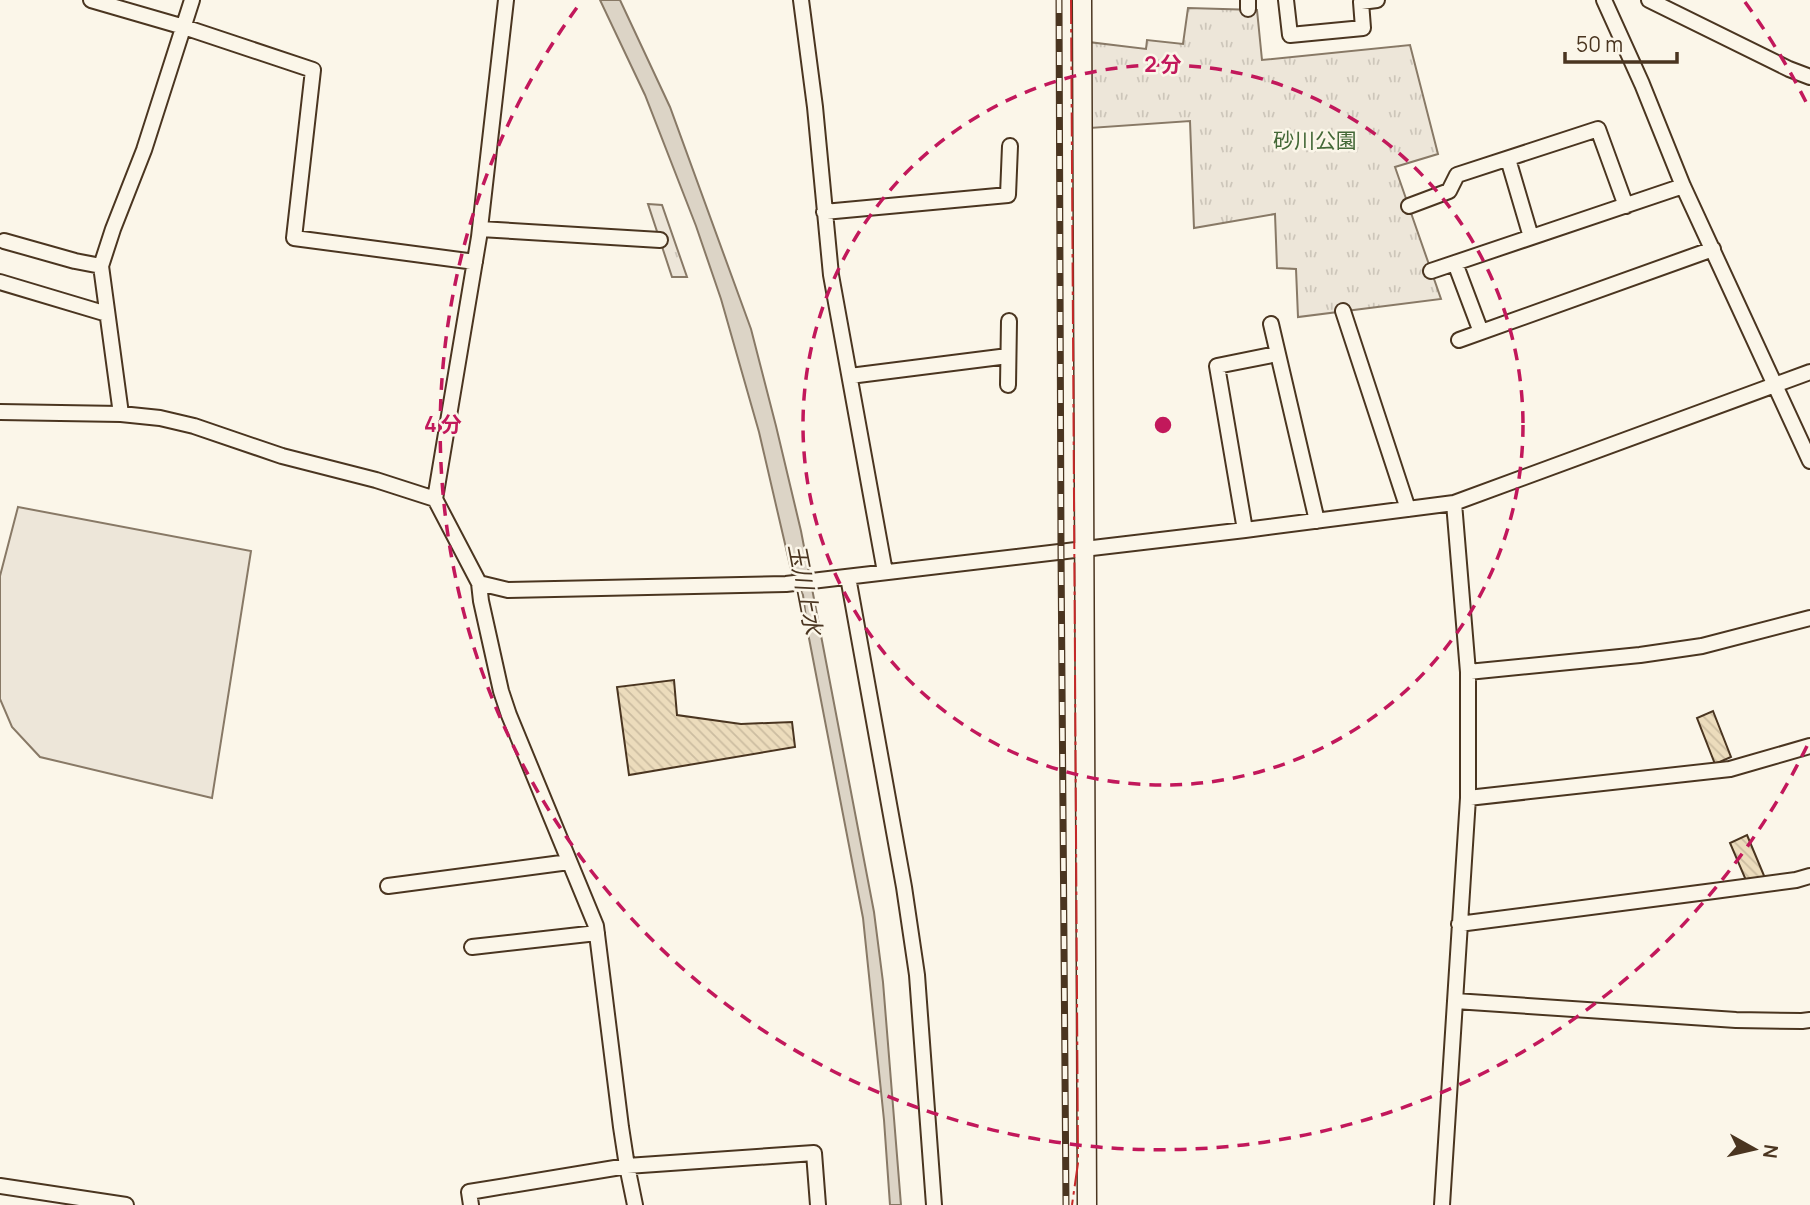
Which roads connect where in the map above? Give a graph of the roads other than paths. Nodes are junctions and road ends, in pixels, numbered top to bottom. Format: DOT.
graph roads {
  1 [pos="91,0"];
  2 [pos="192,0"];
  3 [pos="506,0"];
  4 [pos="801,0"];
  5 [pos="1082,0"];
  6 [pos="1286,0"];
  7 [pos="1377,0"];
  8 [pos="1605,0"];
  9 [pos="1650,0"];
  10 [pos="1361,1"];
  11 [pos="184,27"];
  12 [pos="1810,77"];
  13 [pos="1010,146"];
  14 [pos="1508,159"];
  15 [pos="1683,186"];
  16 [pos="1409,206"];
  17 [pos="1626,206"];
  18 [pos="824,212"];
  19 [pos="480,229"];
  20 [pos="1531,237"];
  21 [pos="660,240"];
  22 [pos="4,241"];
  23 [pos="1713,249"];
  24 [pos="475,262"];
  25 [pos="1455,263"];
  26 [pos="102,266"];
  27 [pos="1431,271"];
  28 [pos="0,282"];
  29 [pos="1343,312"];
  30 [pos="107,314"];
  31 [pos="1009,321"];
  32 [pos="1271,324"];
  33 [pos="1481,332"];
  34 [pos="1459,340"];
  35 [pos="1277,354"];
  36 [pos="1008,356"];
  37 [pos="1810,372"];
  38 [pos="850,376"];
  39 [pos="1774,384"];
  40 [pos="1008,385"];
  41 [pos="0,412"];
  42 [pos="121,414"];
  43 [pos="1810,461"];
  44 [pos="435,499"];
  45 [pos="1454,503"];
  46 [pos="1408,509"];
  47 [pos="1317,521"];
  48 [pos="1245,530"];
  49 [pos="1085,548"];
  50 [pos="885,572"];
  51 [pos="848,577"];
  52 [pos="478,583"];
  53 [pos="1810,618"];
  54 [pos="1468,672"];
  55 [pos="1810,746"];
  56 [pos="1468,798"];
  57 [pos="569,862"];
  58 [pos="1810,876"];
  59 [pos="388,886"];
  60 [pos="1460,924"];
  61 [pos="597,933"];
  62 [pos="471,947"];
  63 [pos="1455,1001"];
  64 [pos="1810,1020"];
  65 [pos="627,1166"];
  66 [pos="0,1186"];
  67 [pos="126,1205"];
  68 [pos="471,1205"];
  69 [pos="635,1205"];
  70 [pos="818,1205"];
  71 [pos="934,1205"];
  72 [pos="1087,1205"];
  73 [pos="1442,1205"];
  1 -- 11 [label="street"];
  2 -- 11 [label="street"];
  3 -- 19 [label="street"];
  4 -- 18 [label="street"];
  5 -- 49 [label="street"];
  6 -- 10 [label="street"];
  7 -- 10 [label="street"];
  8 -- 15 [label="street"];
  9 -- 12 [label="street"];
  11 -- 24 [label="street"];
  11 -- 26 [label="street"];
  13 -- 18 [label="street"];
  14 -- 16 [label="street"];
  14 -- 17 [label="street"];
  14 -- 20 [label="street"];
  15 -- 17 [label="street"];
  15 -- 23 [label="street"];
  17 -- 20 [label="street"];
  18 -- 38 [label="street"];
  19 -- 21 [label="street"];
  19 -- 24 [label="street"];
  20 -- 25 [label="street"];
  22 -- 26 [label="street"];
  23 -- 33 [label="street"];
  23 -- 39 [label="street"];
  24 -- 44 [label="street"];
  25 -- 27 [label="street"];
  25 -- 33 [label="street"];
  26 -- 30 [label="street"];
  28 -- 30 [label="street"];
  29 -- 46 [label="street"];
  30 -- 42 [label="street"];
  31 -- 36 [label="street"];
  32 -- 35 [label="street"];
  33 -- 34 [label="street"];
  35 -- 47 [label="street"];
  35 -- 48 [label="street"];
  36 -- 38 [label="street"];
  36 -- 40 [label="street"];
  37 -- 39 [label="street"];
  38 -- 50 [label="street"];
  39 -- 43 [label="street"];
  39 -- 45 [label="street"];
  41 -- 42 [label="street"];
  42 -- 44 [label="street"];
  44 -- 52 [label="street"];
  45 -- 46 [label="street"];
  45 -- 54 [label="street"];
  46 -- 47 [label="street"];
  47 -- 48 [label="street"];
  48 -- 49 [label="street"];
  49 -- 50 [label="street"];
  49 -- 72 [label="street"];
  50 -- 51 [label="street"];
  51 -- 52 [label="street"];
  51 -- 71 [label="street"];
  52 -- 57 [label="street"];
  53 -- 54 [label="street"];
  54 -- 56 [label="street"];
  55 -- 56 [label="street"];
  56 -- 60 [label="street"];
  57 -- 59 [label="street"];
  57 -- 61 [label="street"];
  58 -- 60 [label="street"];
  60 -- 63 [label="street"];
  61 -- 62 [label="street"];
  61 -- 65 [label="street"];
  63 -- 64 [label="street"];
  63 -- 73 [label="street"];
  65 -- 68 [label="street"];
  65 -- 69 [label="street"];
  65 -- 70 [label="street"];
  66 -- 67 [label="street"];
}
